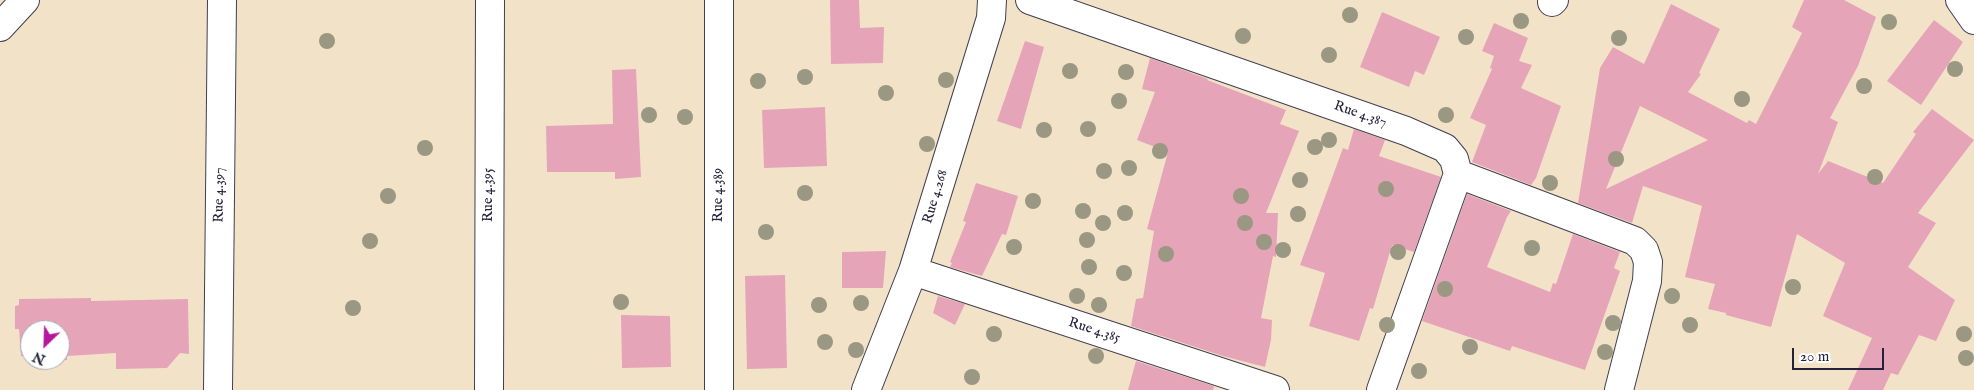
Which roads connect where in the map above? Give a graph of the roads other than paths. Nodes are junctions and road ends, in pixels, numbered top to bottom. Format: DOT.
graph roads {
  1 [pos="25,0"];
  2 [pos="222,0"];
  3 [pos="490,0"];
  4 [pos="719,0"];
  5 [pos="992,0"];
  6 [pos="1030,0"];
  7 [pos="1960,0"];
  8 [pos="1974,20"];
  9 [pos="0,28"];
  10 [pos="1458,174"];
  11 [pos="913,271"];
  12 [pos="218,390"];
  13 [pos="489,390"];
  14 [pos="720,390"];
  15 [pos="866,390"];
  16 [pos="1275,390"];
  17 [pos="1381,390"];
  18 [pos="1619,390"];
  1 -- 9 [label="street"];
  2 -- 12 [label="street, Rue 4.397"];
  3 -- 13 [label="street, Rue 4.395"];
  4 -- 14 [label="street, Rue 4.389"];
  5 -- 11 [label="street, Rue 4.268"];
  6 -- 10 [label="street, Rue 4.387"];
  7 -- 8 [label="street"];
  10 -- 17 [label="street"];
  10 -- 18 [label="street"];
  11 -- 15 [label="street, Rue 4.268"];
  11 -- 16 [label="street, Rue 4.385"];
}
